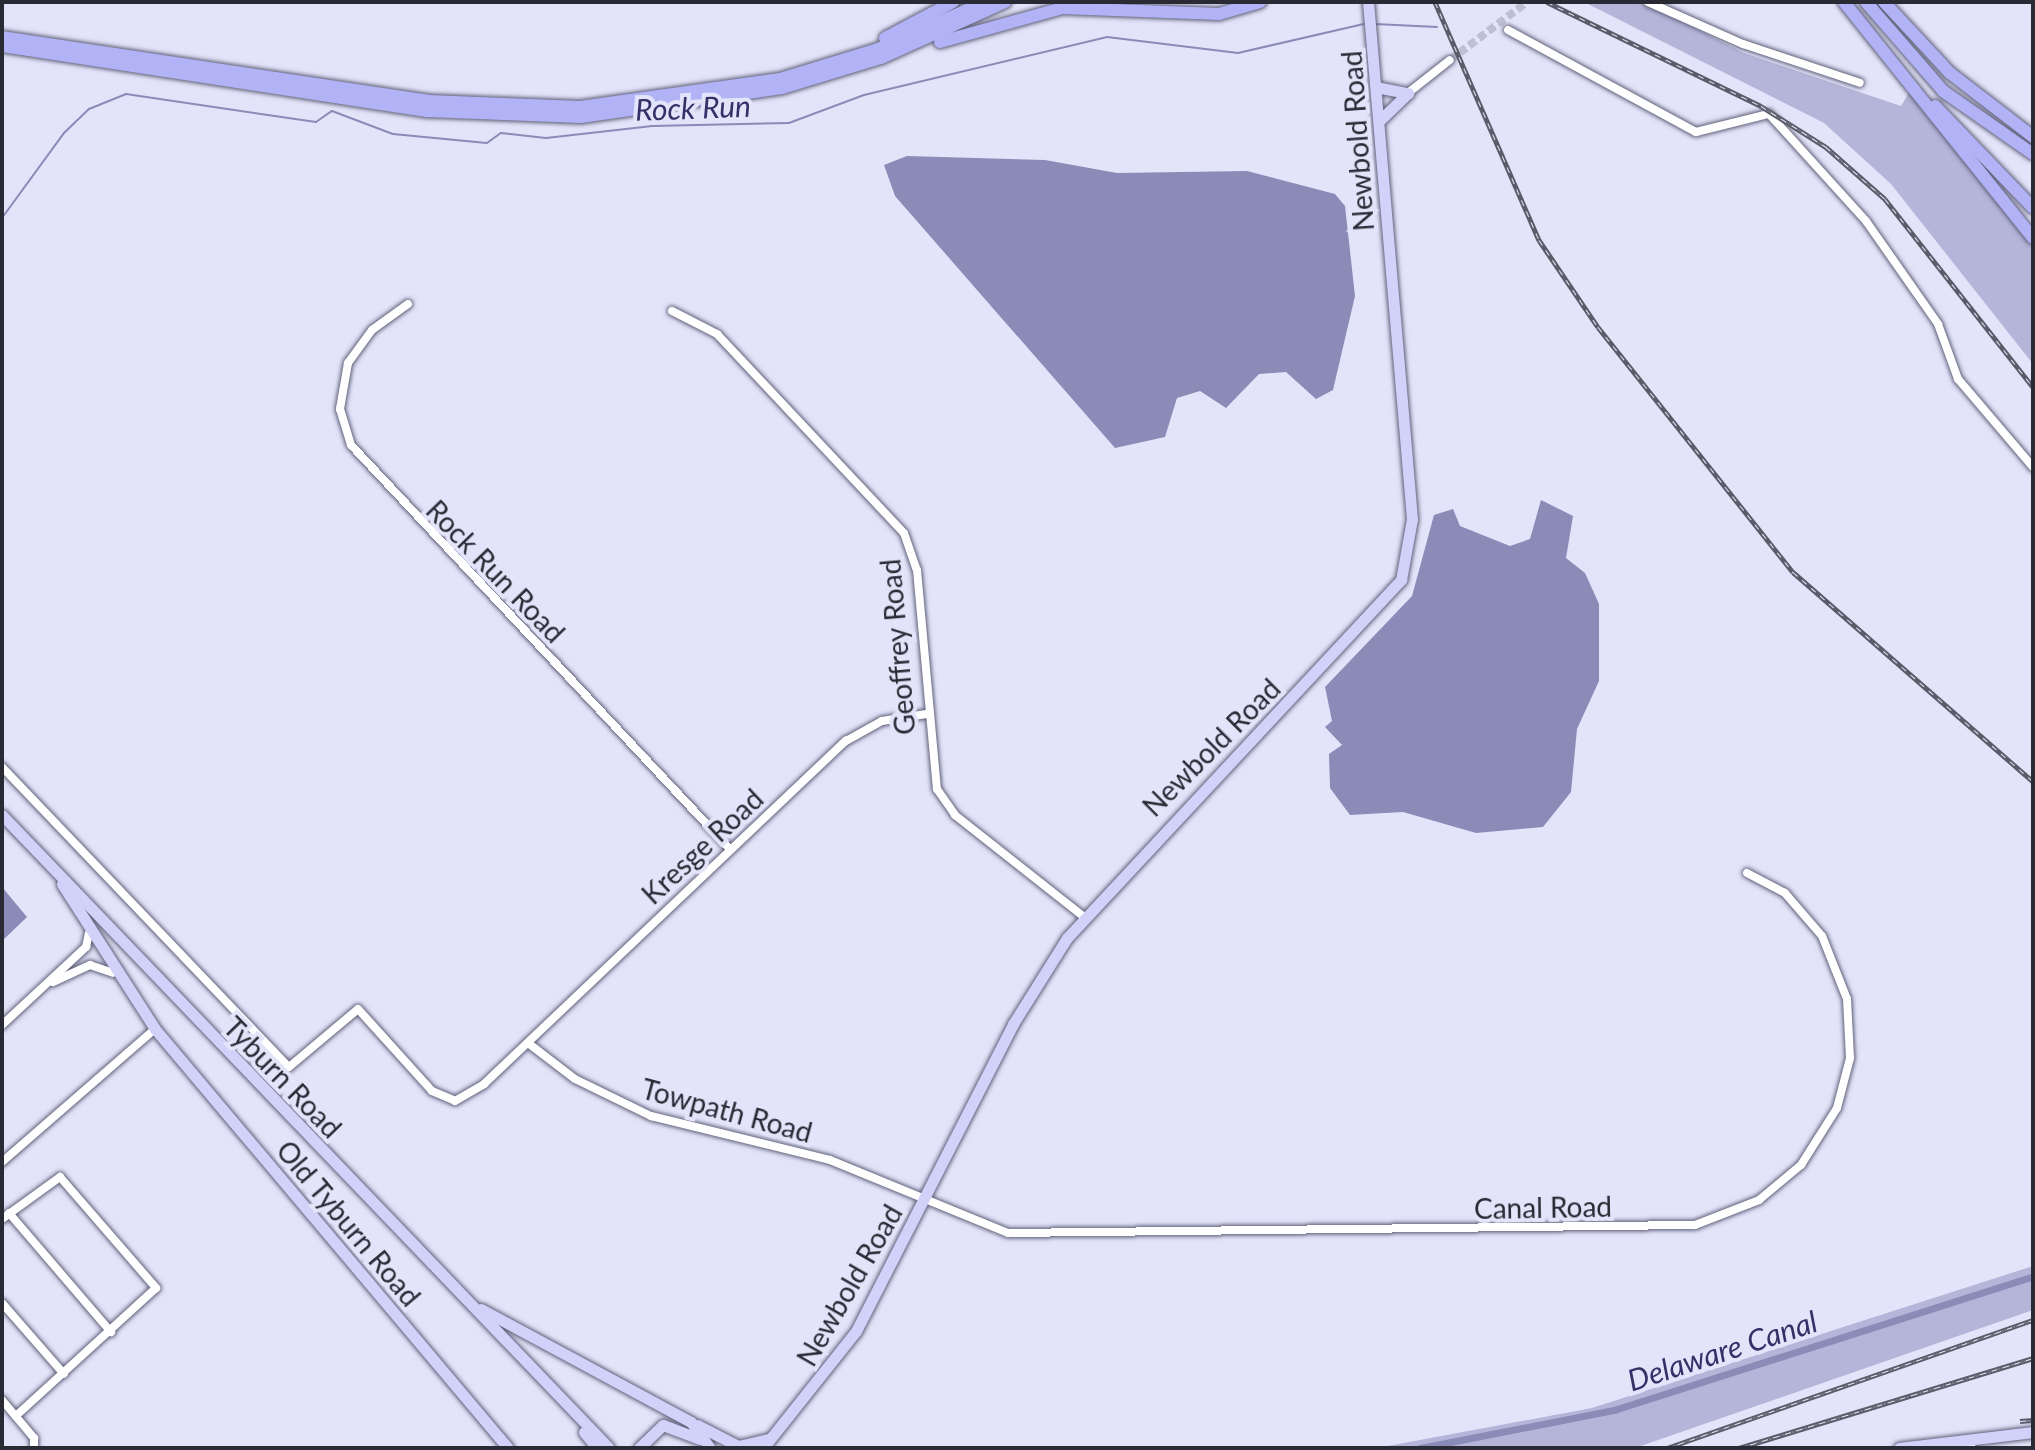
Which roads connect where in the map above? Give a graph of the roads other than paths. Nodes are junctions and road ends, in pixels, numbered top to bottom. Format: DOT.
graph roads {
  1 [pos="953,2"];
  2 [pos="985,2"];
  3 [pos="1005,2"];
  4 [pos="1260,2"];
  5 [pos="1368,2"];
  6 [pos="1648,2"];
  7 [pos="1844,2"];
  8 [pos="1852,2"];
  9 [pos="1866,2"];
  10 [pos="1884,2"];
  11 [pos="1508,30"];
  12 [pos="2,37"];
  13 [pos="2,46"];
  14 [pos="1450,60"];
  15 [pos="856,66"];
  16 [pos="805,72"];
  17 [pos="1860,83"];
  18 [pos="1376,87"];
  19 [pos="1408,93"];
  20 [pos="1935,106"];
  21 [pos="1379,121"];
  22 [pos="2033,134"];
  23 [pos="2033,154"];
  24 [pos="2033,208"];
  25 [pos="2033,237"];
  26 [pos="408,304"];
  27 [pos="672,311"];
  28 [pos="2033,467"];
  29 [pos="926,714"];
  30 [pos="2,767"];
  31 [pos="2,815"];
  32 [pos="730,849"];
  33 [pos="52,866"];
  34 [pos="1747,873"];
  35 [pos="1084,917"];
  36 [pos="89,933"];
  37 [pos="113,973"];
  38 [pos="49,984"];
  39 [pos="2,1025"];
  40 [pos="155,1029"];
  41 [pos="528,1043"];
  42 [pos="2,1162"];
  43 [pos="924,1203"];
  44 [pos="6,1216"];
  45 [pos="459,1293"];
  46 [pos="2,1303"];
  47 [pos="111,1332"];
  48 [pos="532,1370"];
  49 [pos="64,1374"];
  50 [pos="2,1400"];
  51 [pos="16,1416"];
  52 [pos="691,1422"];
  53 [pos="2033,1432"];
  54 [pos="776,1434"];
  55 [pos="1967,1444"];
  56 [pos="34,1448"];
  57 [pos="508,1448"];
  58 [pos="597,1448"];
  59 [pos="609,1448"];
  60 [pos="639,1448"];
  61 [pos="707,1448"];
  62 [pos="763,1448"];
  63 [pos="1899,1448"];
  1 -- 16 [label="highway"];
  2 -- 16 [label="highway"];
  3 -- 15 [label="highway"];
  4 -- 15 [label="highway"];
  5 -- 18 [label="main road, Newbold Road"];
  6 -- 17 [label="street"];
  7 -- 25 [label="highway"];
  8 -- 20 [label="highway"];
  9 -- 23 [label="highway"];
  10 -- 22 [label="highway"];
  11 -- 28 [label="street"];
  12 -- 16 [label="highway"];
  13 -- 15 [label="highway"];
  14 -- 19 [label="street"];
  18 -- 19 [label="main road"];
  18 -- 21 [label="main road, Newbold Road"];
  19 -- 21 [label="main road"];
  20 -- 24 [label="highway"];
  20 -- 25 [label="highway"];
  21 -- 35 [label="main road, Newbold Road"];
  26 -- 32 [label="street, Rock Run Road"];
  27 -- 29 [label="street, Geoffrey Road"];
  29 -- 32 [label="street, Kresge Road"];
  29 -- 35 [label="street, Geoffrey Road"];
  30 -- 41 [label="street, Kresge Road"];
  31 -- 33 [label="main road, Tyburn Road"];
  32 -- 41 [label="street, Kresge Road"];
  33 -- 36 [label="main road, Old Tyburn Road"];
  33 -- 45 [label="main road, Tyburn Road"];
  34 -- 43 [label="street, Canal Road"];
  35 -- 43 [label="main road, Newbold Road"];
  36 -- 37 [label="main road, Old Tyburn Road"];
  36 -- 38 [label="street"];
  37 -- 38 [label="street"];
  37 -- 40 [label="main road, Old Tyburn Road"];
  38 -- 39 [label="street"];
  40 -- 42 [label="street"];
  40 -- 57 [label="main road, Old Tyburn Road"];
  41 -- 43 [label="street, Towpath Road"];
  43 -- 54 [label="main road, Newbold Road"];
  44 -- 47 [label="street"];
  44 -- 47 [label="street"];
  45 -- 48 [label="main road, Tyburn Road"];
  45 -- 52 [label="main road"];
  46 -- 49 [label="street"];
  47 -- 49 [label="street"];
  48 -- 58 [label="main road, Tyburn Road"];
  48 -- 59 [label="main road, Tyburn Road"];
  49 -- 51 [label="street"];
  50 -- 51 [label="street"];
  51 -- 56 [label="street"];
  52 -- 54 [label="main road"];
  52 -- 61 [label="main road"];
  53 -- 55 [label="main road"];
  54 -- 62 [label="main road, Newbold Road"];
  55 -- 63 [label="main road"];
  60 -- 61 [label="main road"];
}
